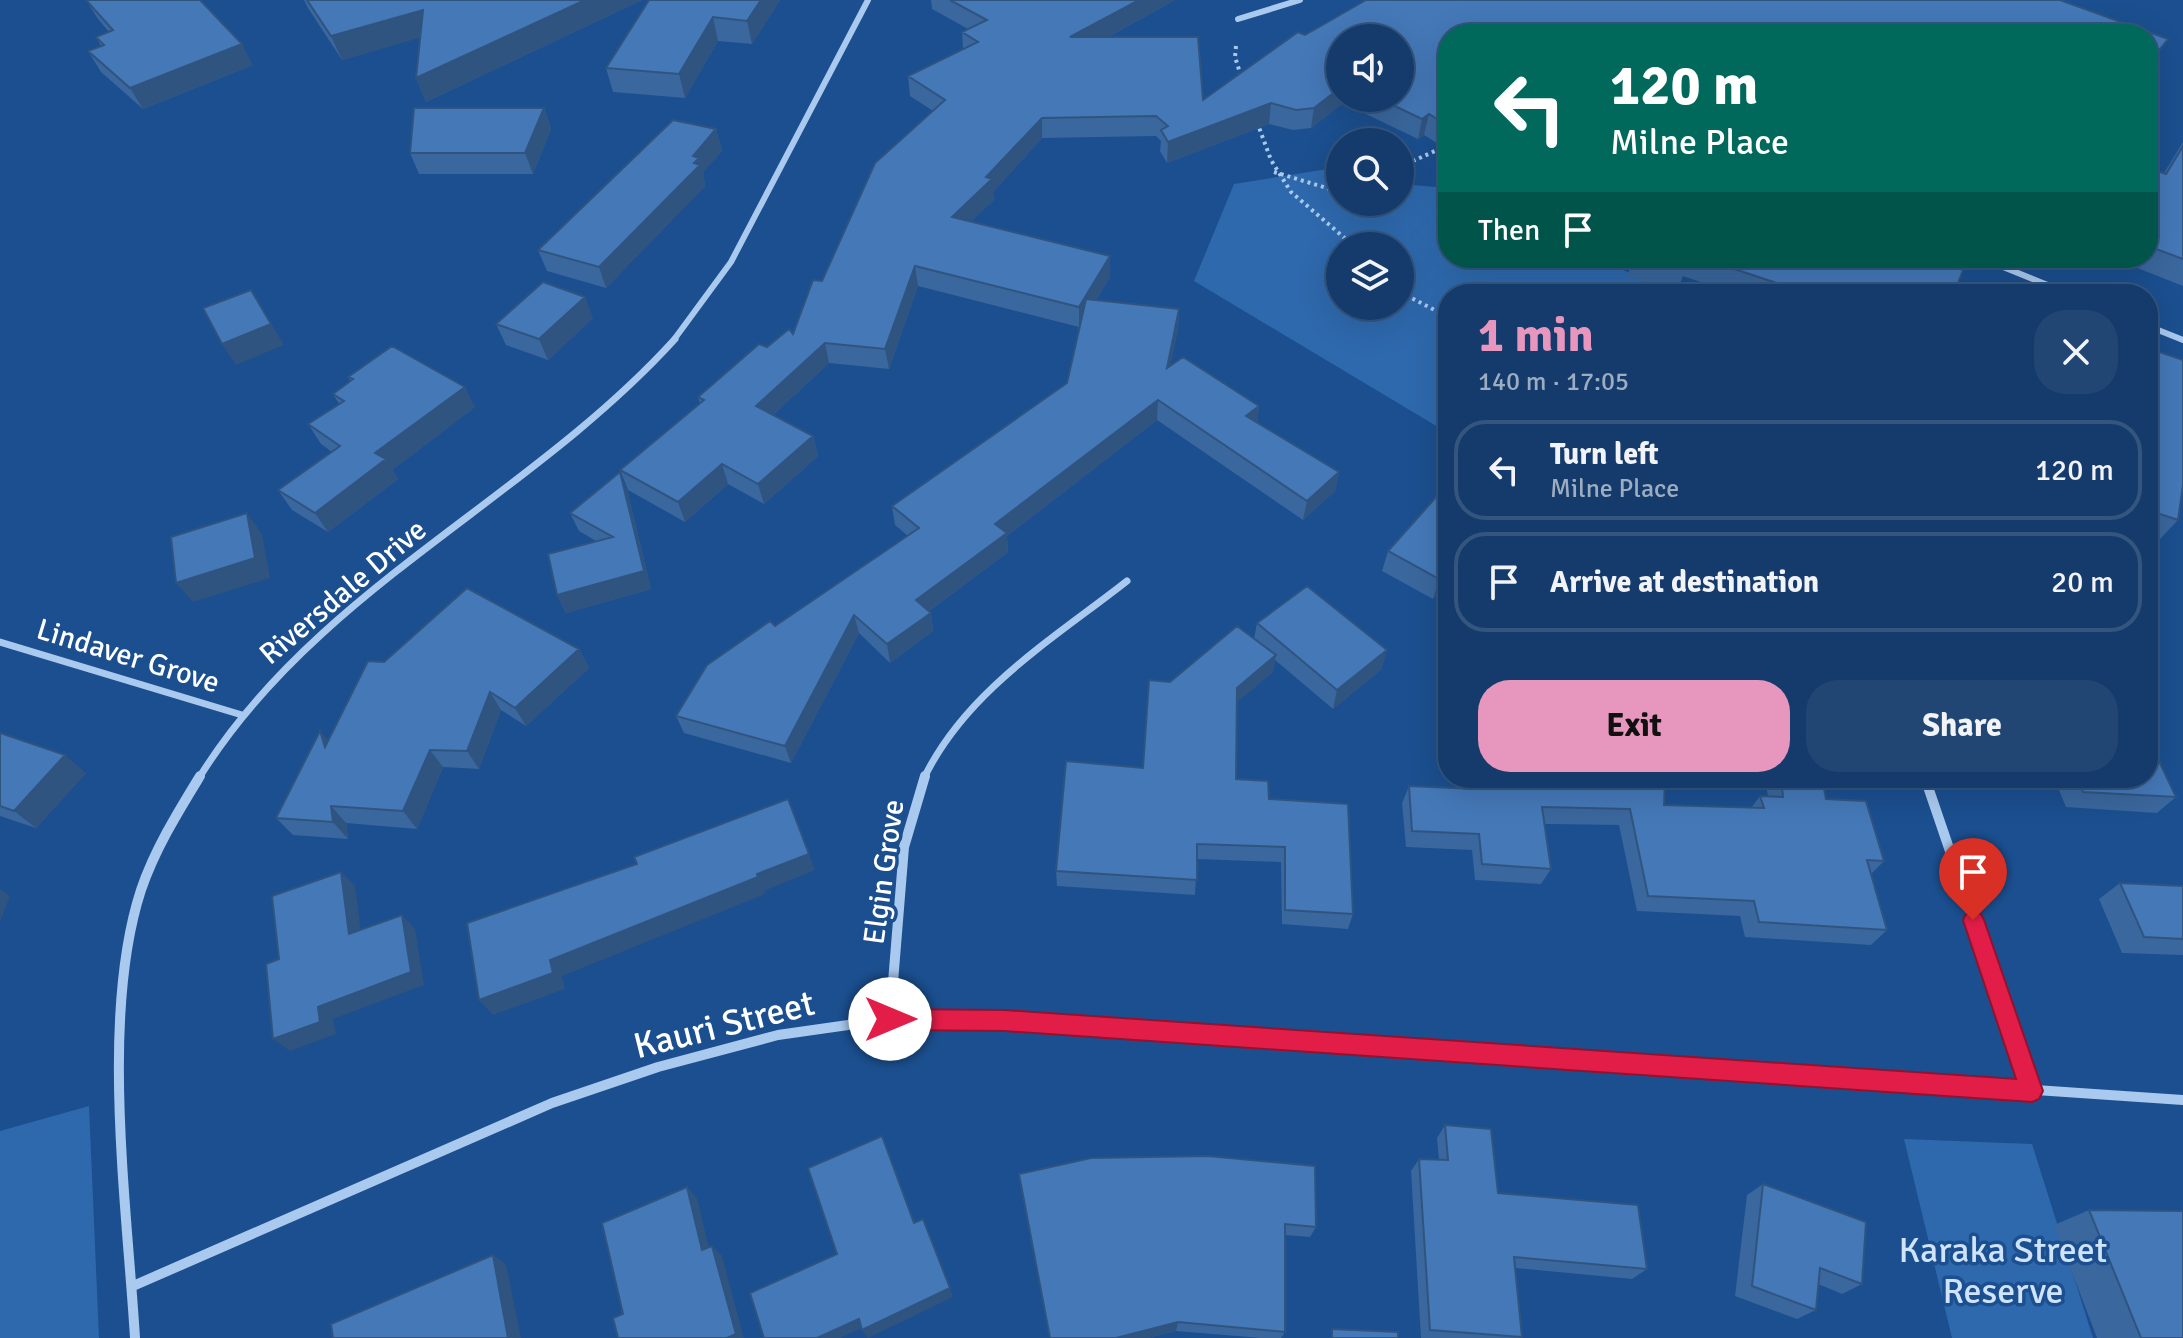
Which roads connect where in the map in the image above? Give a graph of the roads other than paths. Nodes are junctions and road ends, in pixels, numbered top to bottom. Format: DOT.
graph roads {
  1 [pos="868,0"];
  2 [pos="1300,0"];
  3 [pos="1238,19"];
  4 [pos="2006,268"];
  5 [pos="2045,284"];
  6 [pos="2158,330"];
  7 [pos="2183,340"];
  8 [pos="1127,581"];
  9 [pos="0,642"];
  10 [pos="242,715"];
  11 [pos="1928,788"];
  12 [pos="890,1019"];
  13 [pos="2032,1091"];
  14 [pos="2183,1100"];
  15 [pos="133,1286"];
  16 [pos="135,1338"];
  1 -- 10 [label="street, Riversdale Drive"];
  2 -- 3 [label="street"];
  4 -- 5 [label="street"];
  6 -- 7 [label="street"];
  8 -- 12 [label="street, Elgin Grove"];
  9 -- 10 [label="street, Lindaver Grove"];
  10 -- 15 [label="street, Riversdale Drive"];
  11 -- 13 [label="street"];
  12 -- 13 [label="street, Kauri Street"];
  12 -- 15 [label="street, Kauri Street"];
  13 -- 14 [label="street, Kauri Street"];
  15 -- 16 [label="street, Riversdale Drive"];
}
